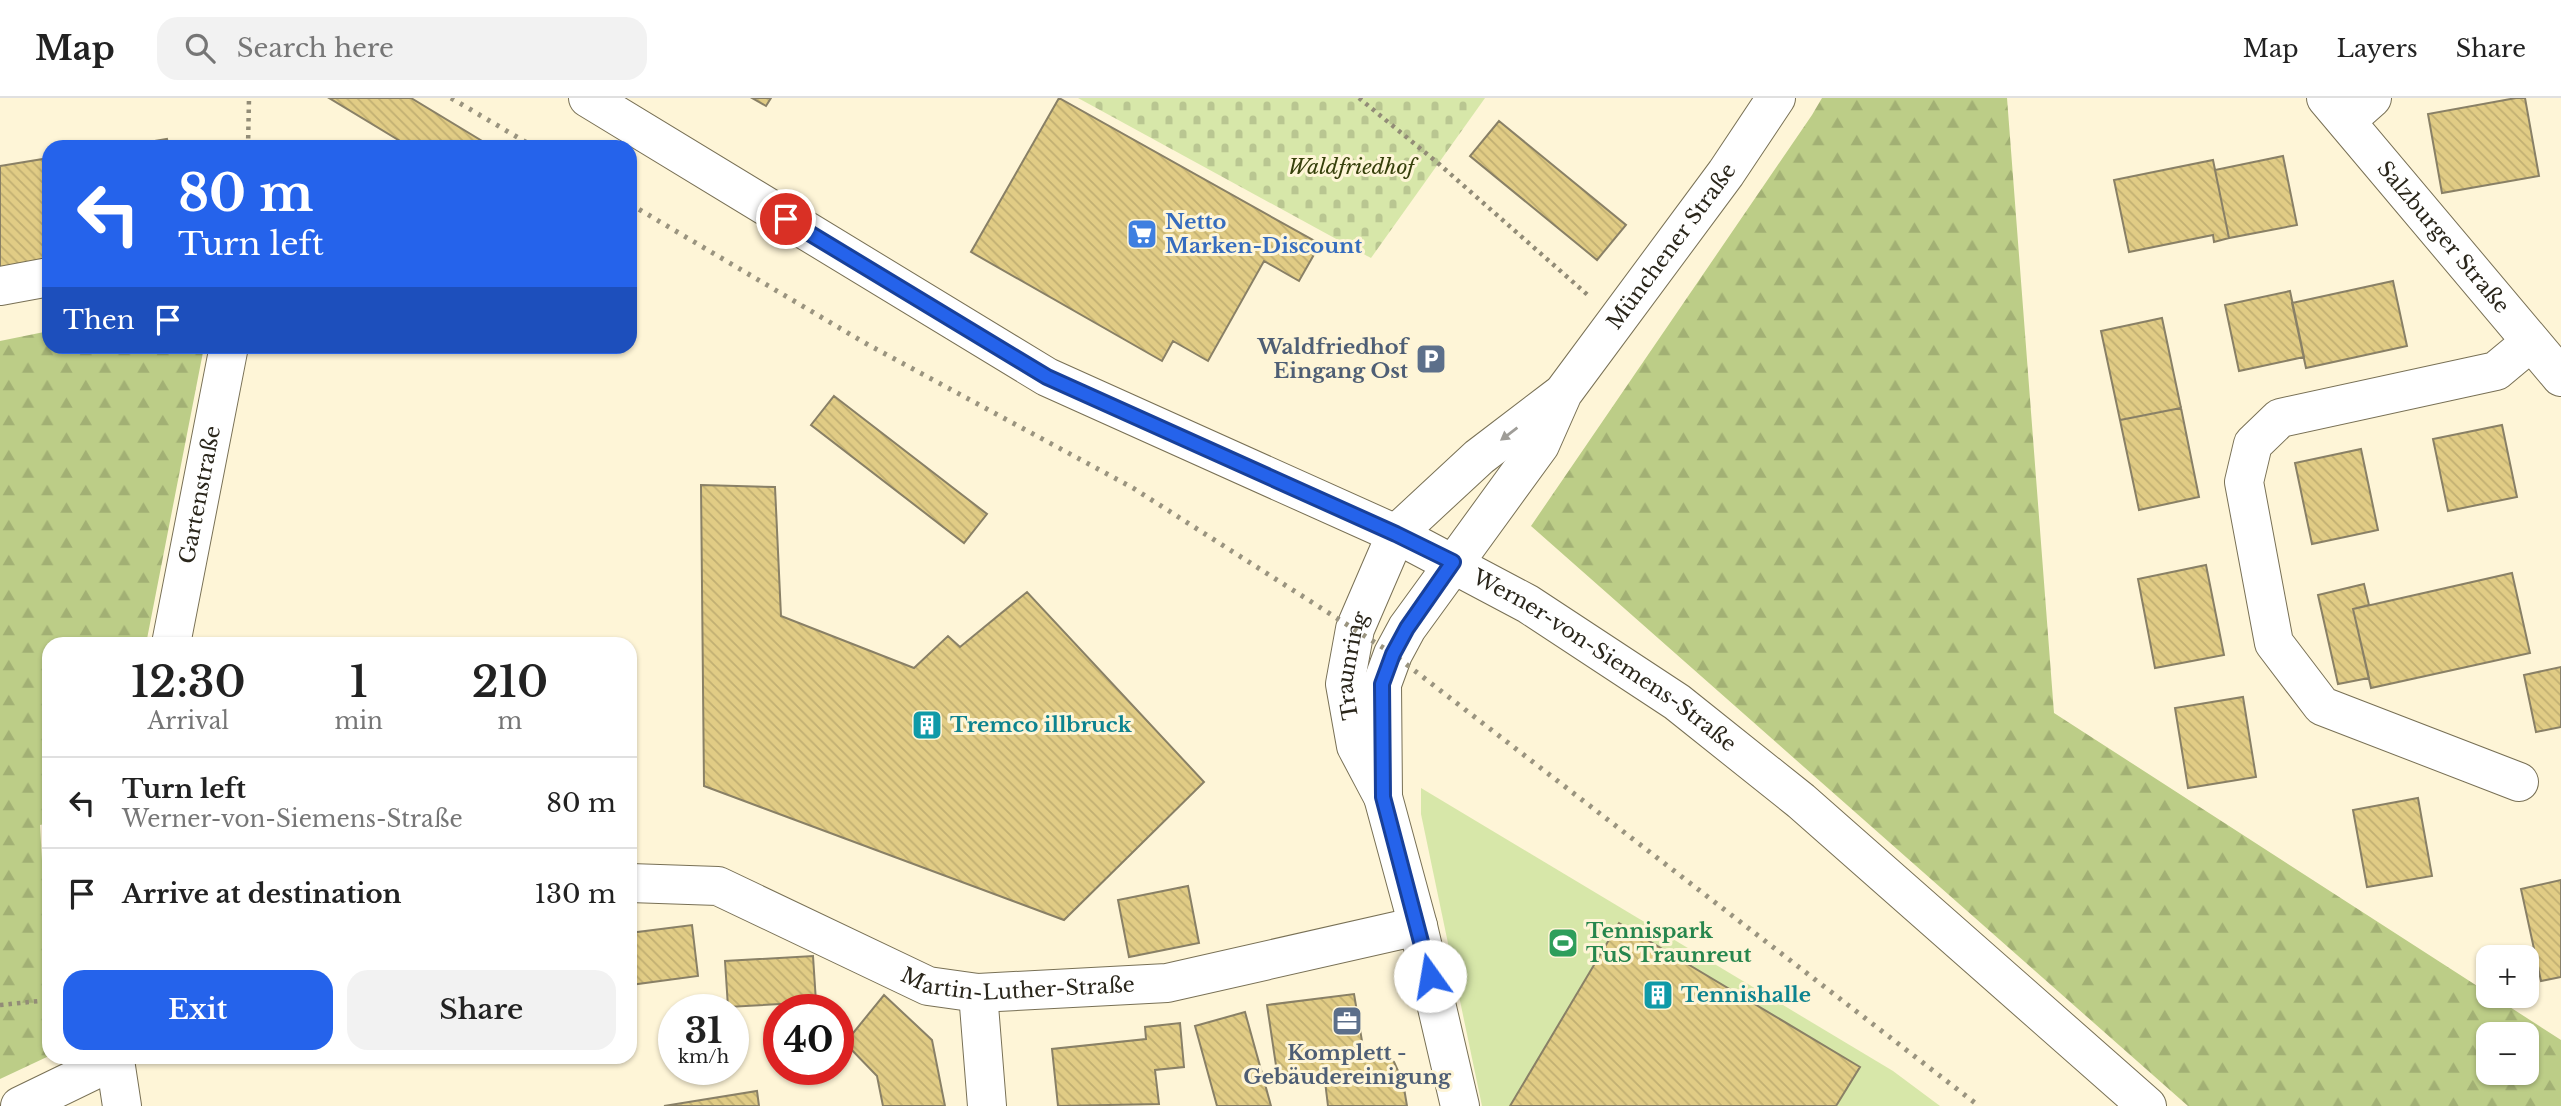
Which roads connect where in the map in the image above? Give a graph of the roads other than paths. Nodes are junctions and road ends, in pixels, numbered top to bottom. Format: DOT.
graph roads {
  1 [pos="587,98"];
  2 [pos="1776,98"];
  3 [pos="2348,106"];
  4 [pos="42,278"];
  5 [pos="0,286"];
  6 [pos="2531,342"];
  7 [pos="227,354"];
  8 [pos="2561,377"];
  9 [pos="1563,393"];
  10 [pos="1396,534"];
  11 [pos="1453,562"];
  12 [pos="172,637"];
  13 [pos="2519,782"];
  14 [pos="1383,797"];
  15 [pos="637,883"];
  16 [pos="1418,926"];
  17 [pos="978,993"];
  18 [pos="103,1064"];
  19 [pos="116,1064"];
  20 [pos="20,1106"];
  21 [pos="122,1106"];
  22 [pos="988,1106"];
  23 [pos="1461,1106"];
  24 [pos="2147,1106"];
  1 -- 10 [label="street, Werner-von-Siemens-Straße"];
  2 -- 9 [label="street, Münchener Straße"];
  3 -- 6 [label="street, Salzburger Straße"];
  4 -- 5 [label="street"];
  6 -- 8 [label="street, Salzburger Straße"];
  6 -- 13 [label="street"];
  7 -- 12 [label="street, Gartenstraße"];
  9 -- 10 [label="street, Münchener Straße, one-way"];
  9 -- 11 [label="street, Münchener Straße"];
  10 -- 11 [label="street, Werner-von-Siemens-Straße"];
  10 -- 14 [label="street, Traunring"];
  11 -- 14 [label="street, Traunring"];
  11 -- 24 [label="street, Werner-von-Siemens-Straße"];
  14 -- 16 [label="street, Traunring"];
  15 -- 17 [label="street, Martin-Luther-Straße"];
  16 -- 17 [label="street, Martin-Luther-Straße"];
  16 -- 23 [label="street, Traunring"];
  17 -- 22 [label="street"];
  18 -- 20 [label="street"];
  19 -- 21 [label="street"];
}
